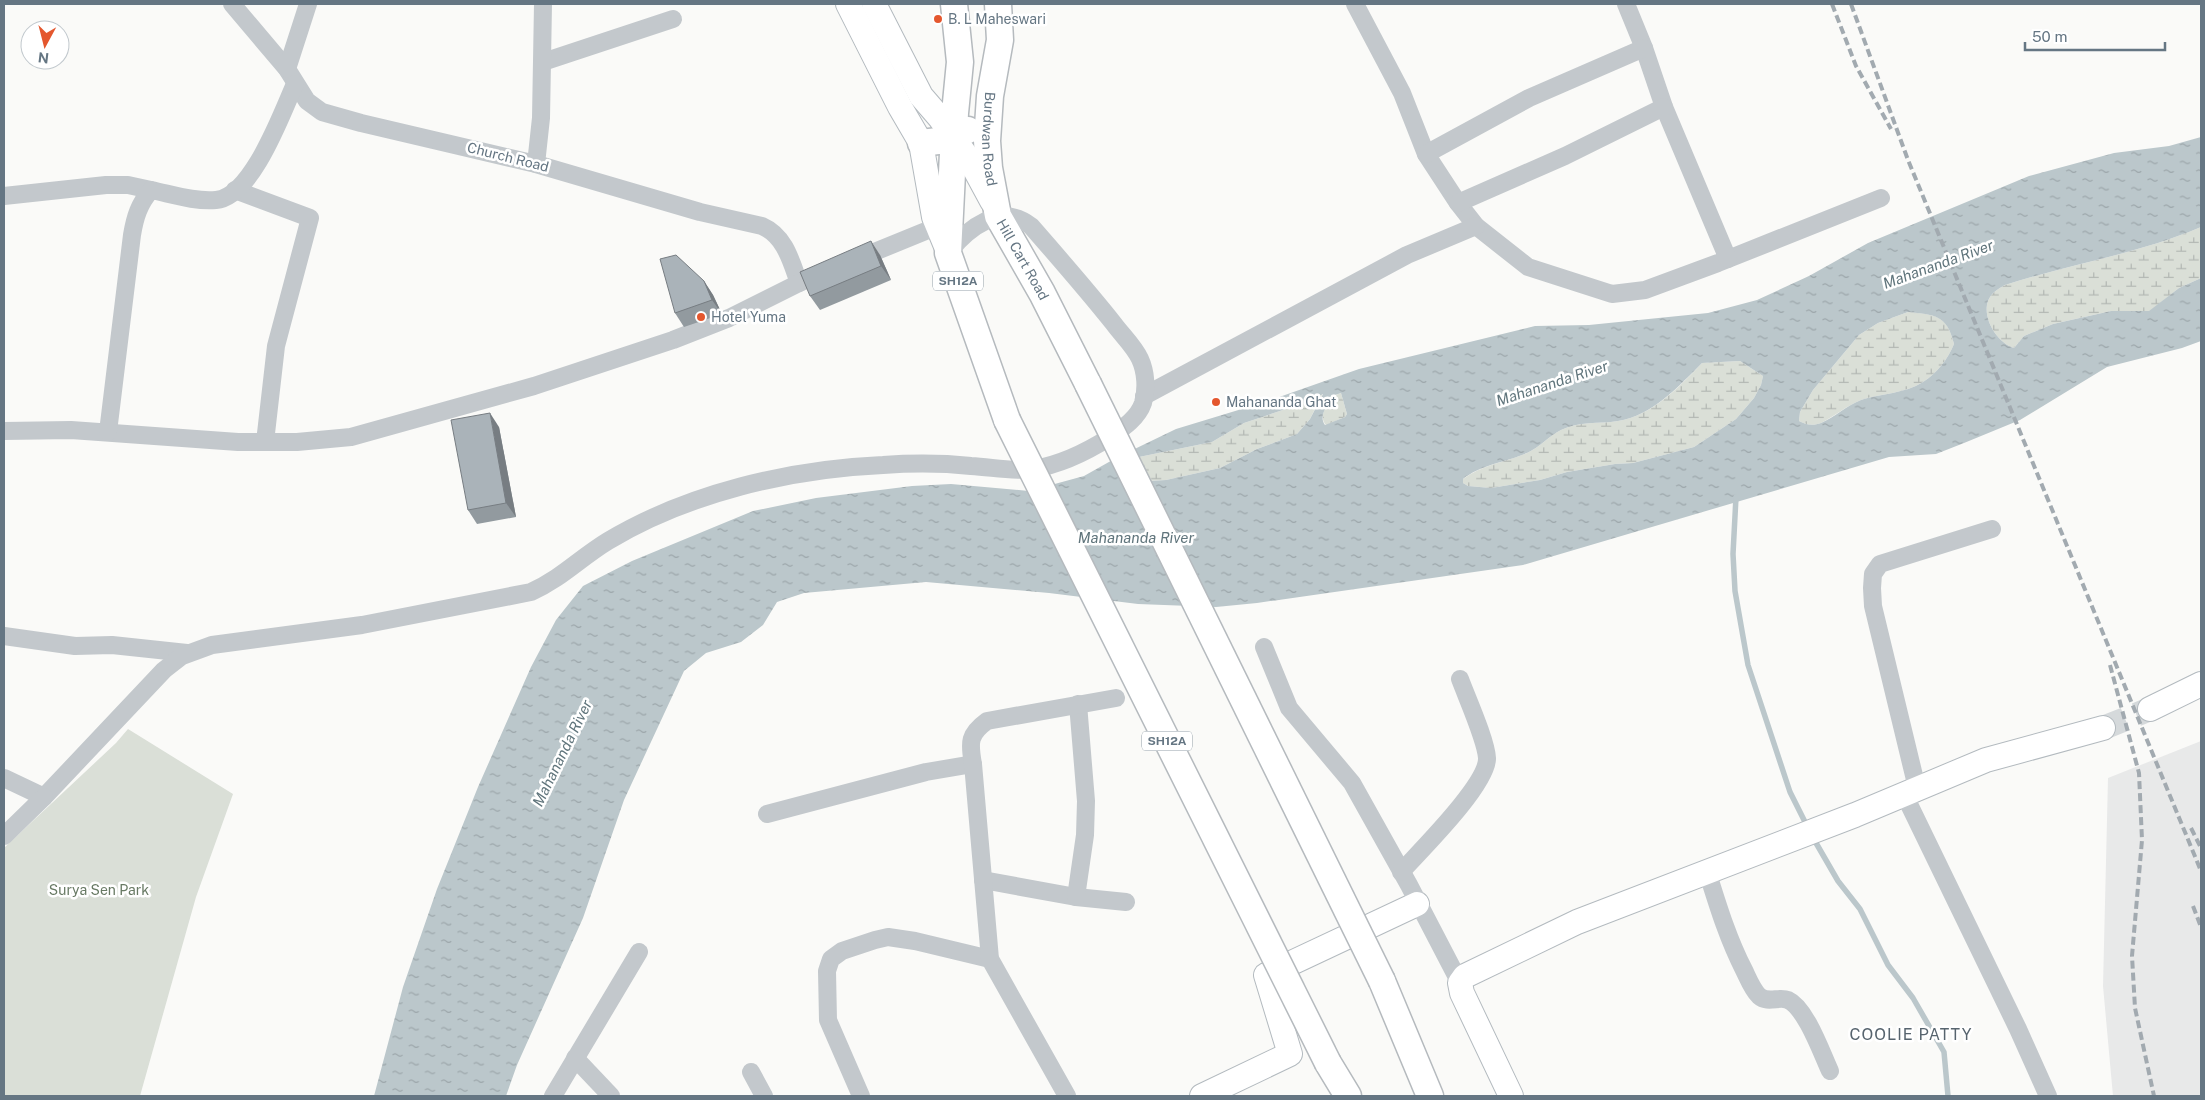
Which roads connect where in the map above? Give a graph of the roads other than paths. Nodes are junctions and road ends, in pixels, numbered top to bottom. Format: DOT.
graph roads {
  1 [pos="232,4"];
  2 [pos="308,4"];
  3 [pos="543,4"];
  4 [pos="848,4"];
  5 [pos="874,4"];
  6 [pos="954,4"];
  7 [pos="998,4"];
  8 [pos="1355,4"];
  9 [pos="1626,4"];
  10 [pos="673,19"];
  11 [pos="1644,48"];
  12 [pos="543,62"];
  13 [pos="291,77"];
  14 [pos="1664,107"];
  15 [pos="988,118"];
  16 [pos="954,137"];
  17 [pos="921,143"];
  18 [pos="1426,154"];
  19 [pos="536,164"];
  20 [pos="151,190"];
  21 [pos="235,190"];
  22 [pos="4,196"];
  23 [pos="1881,198"];
  24 [pos="1458,203"];
  25 [pos="998,216"];
  26 [pos="938,226"];
  27 [pos="1476,226"];
  28 [pos="948,253"];
  29 [pos="1728,259"];
  30 [pos="799,283"];
  31 [pos="1144,396"];
  32 [pos="4,431"];
  33 [pos="108,432"];
  34 [pos="265,442"];
  35 [pos="1992,529"];
  36 [pos="4,636"];
  37 [pos="1264,647"];
  38 [pos="187,654"];
  39 [pos="1460,678"];
  40 [pos="2201,684"];
  41 [pos="1116,698"];
  42 [pos="1078,704"];
  43 [pos="2150,709"];
  44 [pos="2102,728"];
  45 [pos="973,764"];
  46 [pos="4,778"];
  47 [pos="1910,791"];
  48 [pos="44,797"];
  49 [pos="767,814"];
  50 [pos="4,836"];
  51 [pos="1401,872"];
  52 [pos="1708,874"];
  53 [pos="983,880"];
  54 [pos="1076,897"];
  55 [pos="1126,902"];
  56 [pos="1417,904"];
  57 [pos="639,952"];
  58 [pos="990,959"];
  59 [pos="1460,983"];
  60 [pos="575,1058"];
  61 [pos="1830,1071"];
  62 [pos="751,1072"];
  63 [pos="553,1096"];
  64 [pos="611,1096"];
  65 [pos="764,1096"];
  66 [pos="861,1096"];
  67 [pos="1067,1096"];
  68 [pos="1202,1096"];
  69 [pos="1348,1096"];
  70 [pos="1430,1096"];
  71 [pos="1511,1096"];
  72 [pos="2048,1096"];
  1 -- 13 [label="street, Church Road"];
  2 -- 13 [label="street"];
  3 -- 12 [label="street"];
  4 -- 17 [label="street"];
  5 -- 16 [label="street, Hill Cart Road"];
  6 -- 16 [label="main road, SH12A"];
  7 -- 15 [label="main road, Burdwan Road"];
  8 -- 18 [label="street"];
  9 -- 11 [label="street"];
  10 -- 12 [label="street"];
  11 -- 14 [label="street"];
  11 -- 18 [label="street"];
  12 -- 19 [label="street"];
  13 -- 19 [label="street, Church Road"];
  13 -- 21 [label="street"];
  14 -- 24 [label="street"];
  14 -- 29 [label="street"];
  15 -- 16 [label="main road"];
  15 -- 25 [label="main road, Burdwan Road"];
  16 -- 17 [label="main road"];
  16 -- 25 [label="street, Hill Cart Road"];
  16 -- 28 [label="main road, SH12A"];
  17 -- 26 [label="street"];
  18 -- 24 [label="street"];
  19 -- 30 [label="street, Church Road"];
  20 -- 21 [label="street"];
  20 -- 22 [label="street"];
  20 -- 33 [label="street"];
  21 -- 34 [label="street"];
  23 -- 29 [label="street"];
  24 -- 27 [label="street"];
  25 -- 28 [label="street"];
  25 -- 31 [label="street"];
  25 -- 70 [label="main road, Hill Cart Road, bridge"];
  26 -- 28 [label="street"];
  26 -- 30 [label="street"];
  27 -- 29 [label="street"];
  27 -- 31 [label="street"];
  28 -- 69 [label="main road, SH12A, bridge"];
  30 -- 34 [label="street"];
  31 -- 38 [label="street"];
  32 -- 33 [label="street"];
  33 -- 34 [label="street"];
  35 -- 47 [label="street"];
  36 -- 38 [label="street"];
  37 -- 51 [label="street"];
  38 -- 48 [label="street"];
  39 -- 51 [label="street"];
  40 -- 43 [label="street"];
  41 -- 42 [label="street"];
  42 -- 45 [label="street"];
  42 -- 54 [label="street"];
  44 -- 47 [label="street"];
  45 -- 49 [label="street"];
  45 -- 53 [label="street"];
  46 -- 48 [label="street"];
  47 -- 52 [label="street"];
  47 -- 72 [label="street"];
  48 -- 50 [label="street"];
  51 -- 56 [label="street"];
  52 -- 59 [label="street"];
  52 -- 61 [label="street"];
  53 -- 54 [label="street"];
  53 -- 58 [label="street"];
  54 -- 55 [label="street"];
  56 -- 59 [label="street"];
  56 -- 68 [label="street"];
  57 -- 60 [label="street"];
  58 -- 66 [label="street"];
  58 -- 67 [label="street"];
  59 -- 71 [label="street"];
  60 -- 63 [label="street"];
  60 -- 64 [label="street"];
  62 -- 65 [label="street"];
}
